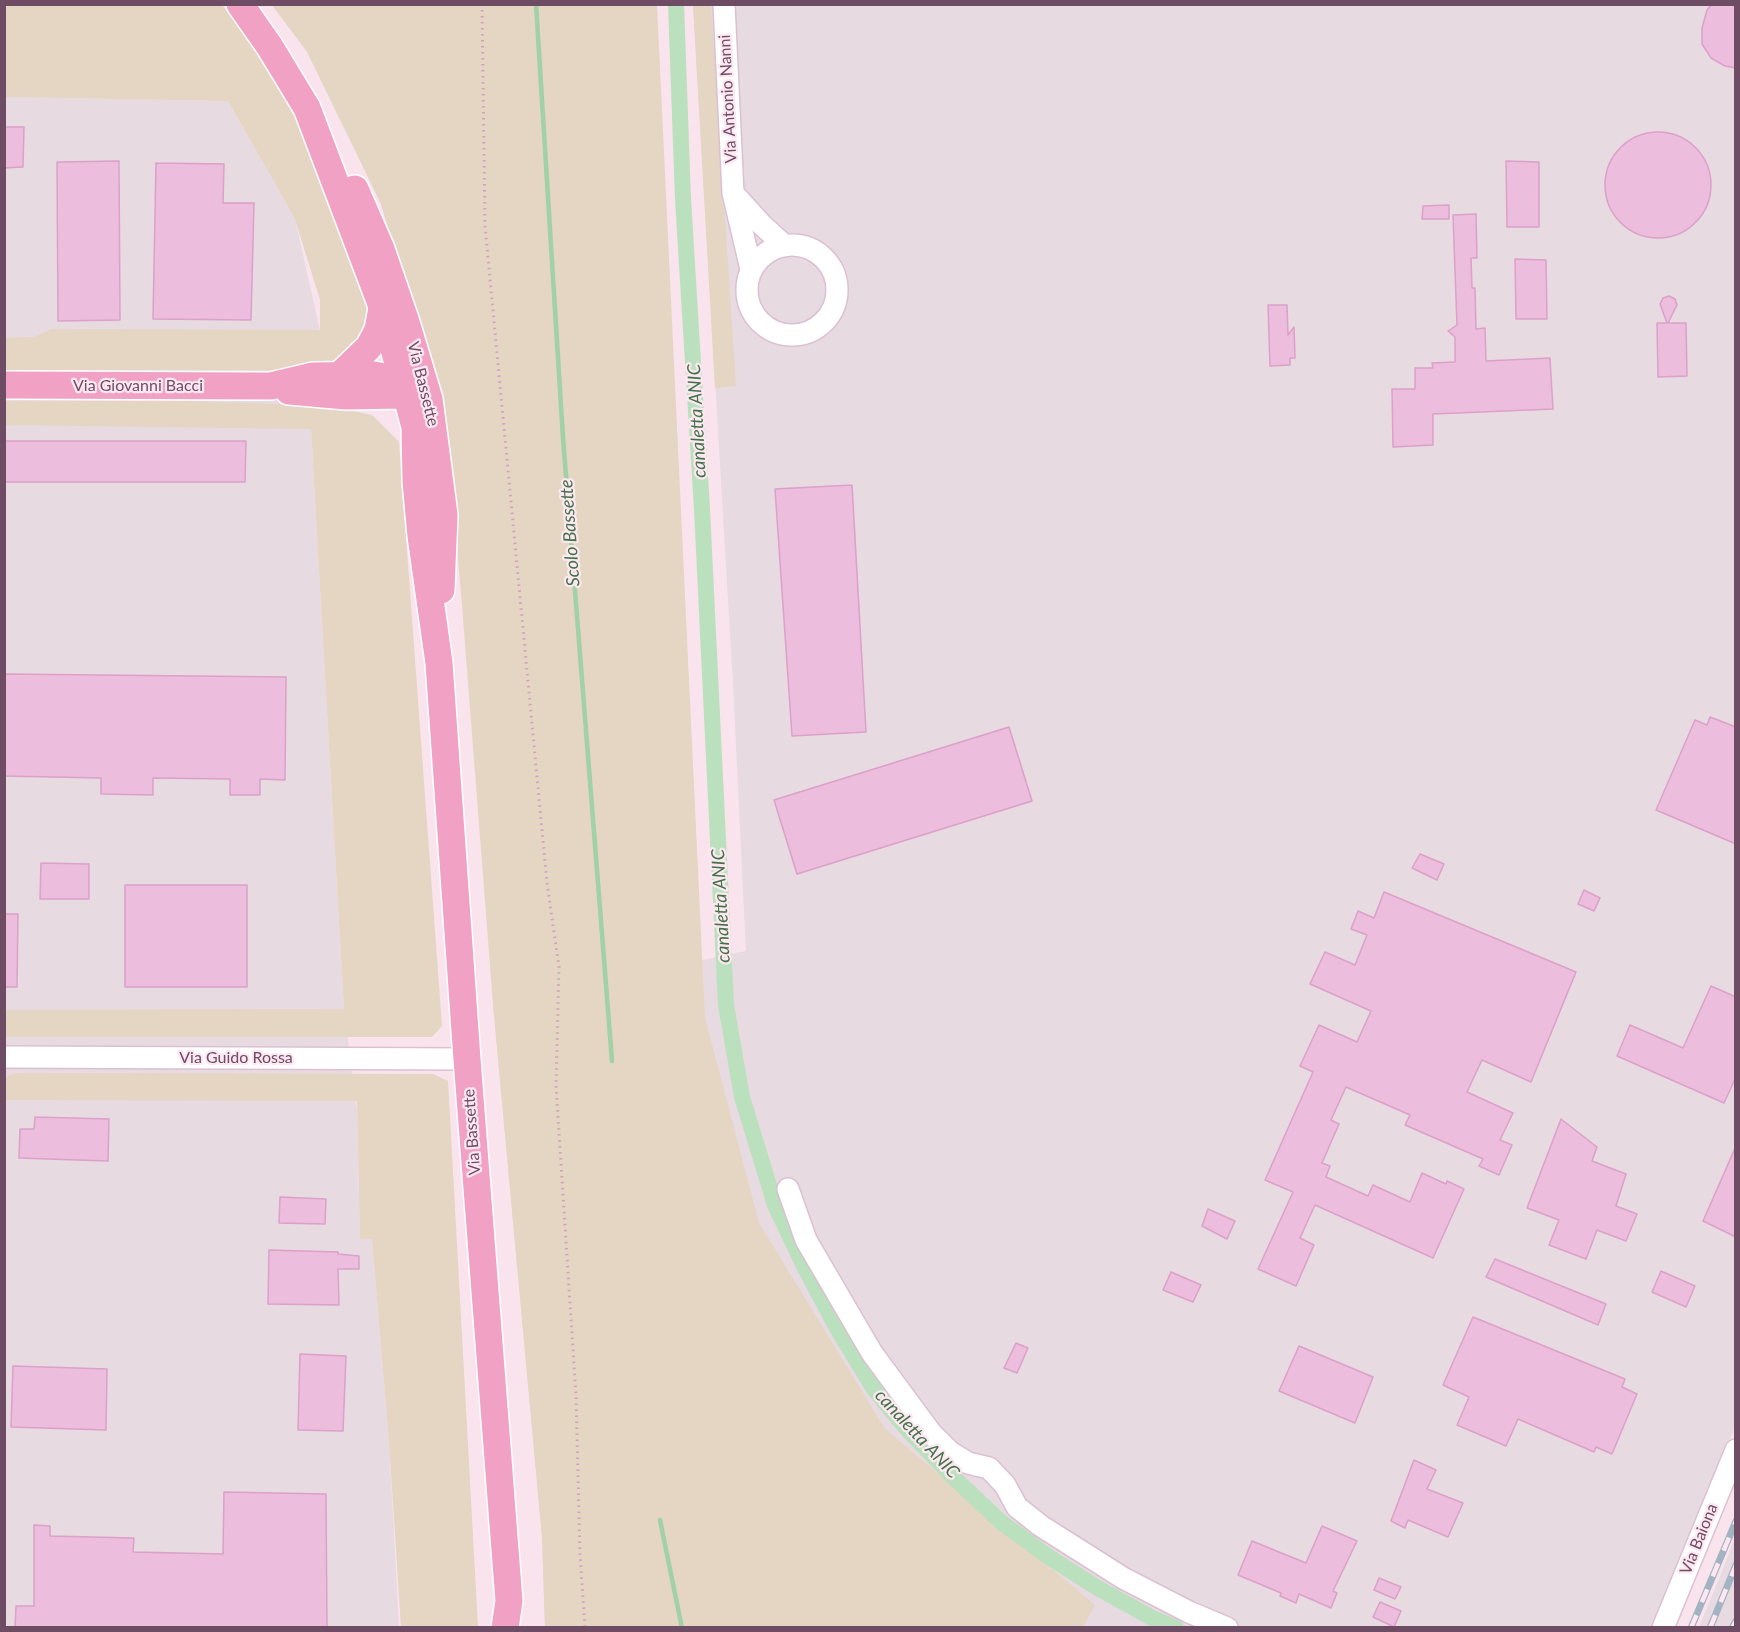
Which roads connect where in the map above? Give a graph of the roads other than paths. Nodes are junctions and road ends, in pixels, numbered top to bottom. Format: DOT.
graph roads {
  1 [pos="240,4"];
  2 [pos="724,4"];
  3 [pos="306,108"];
  4 [pos="733,193"];
  5 [pos="362,204"];
  6 [pos="785,246"];
  7 [pos="751,270"];
  8 [pos="382,308"];
  9 [pos="4,385"];
  10 [pos="343,385"];
  11 [pos="405,389"];
  12 [pos="416,481"];
  13 [pos="442,573"];
  14 [pos="439,663"];
  15 [pos="4,1057"];
  16 [pos="466,1059"];
  17 [pos="788,1189"];
  18 [pos="1736,1450"];
  19 [pos="507,1614"];
  20 [pos="519,1628"];
  21 [pos="1227,1628"];
  22 [pos="1663,1628"];
  1 -- 3 [label="main road, Via Bassette"];
  2 -- 4 [label="street, Via Antonio Nanni"];
  3 -- 5 [label="main road, Via Bassette"];
  3 -- 8 [label="main road, Via Bassette"];
  4 -- 6 [label="street"];
  4 -- 7 [label="street, Via Antonio Nanni"];
  5 -- 11 [label="main road, Via Bassette"];
  5 -- 13 [label="main road, Via Bassette"];
  6 -- 7 [label="street"];
  6 -- 7 [label="street, Via Antonio Nanni"];
  8 -- 10 [label="main road"];
  8 -- 11 [label="main road, Via Bassette"];
  9 -- 10 [label="main road, Via Giovanni Bacci"];
  10 -- 11 [label="main road, Via Giovanni Bacci"];
  10 -- 12 [label="main road, Via Giovanni Bacci"];
  11 -- 12 [label="main road, Via Bassette"];
  11 -- 13 [label="main road, Via Bassette"];
  12 -- 14 [label="main road, Via Bassette"];
  13 -- 14 [label="main road, Via Bassette"];
  14 -- 16 [label="main road, Via Bassette"];
  15 -- 16 [label="street, Via Guido Rossa"];
  16 -- 19 [label="main road, Via Bassette"];
  17 -- 21 [label="street"];
  18 -- 22 [label="street, Via Baiona"];
  19 -- 20 [label="main road, Via Bassette"];
}
